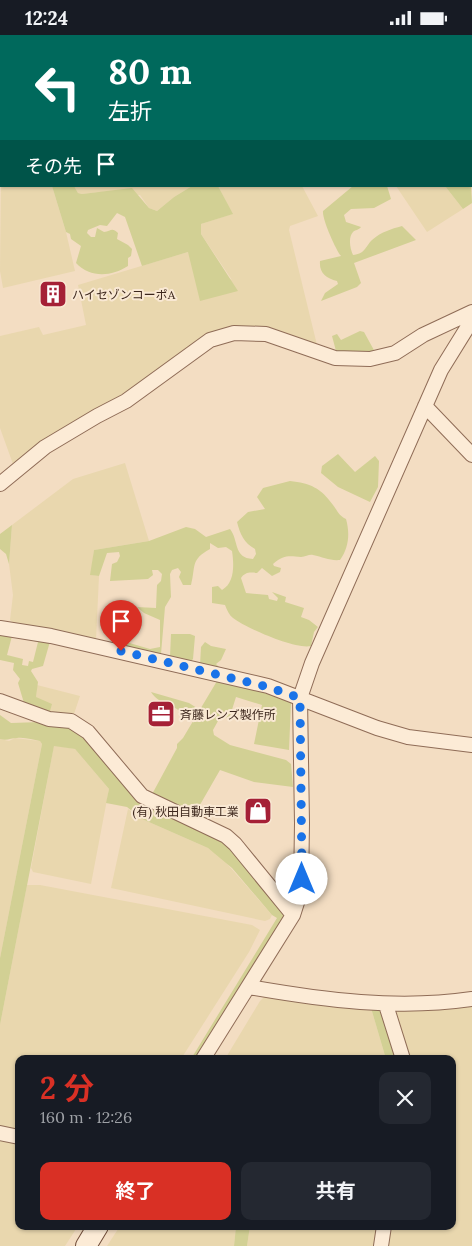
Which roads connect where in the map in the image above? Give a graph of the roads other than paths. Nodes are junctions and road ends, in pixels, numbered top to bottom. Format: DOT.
graph roads {
  1 [pos="472,312"];
  2 [pos="472,320"];
  3 [pos="425,406"];
  4 [pos="472,455"];
  5 [pos="0,483"];
  6 [pos="0,628"];
  7 [pos="300,698"];
  8 [pos="0,701"];
  9 [pos="472,745"];
  10 [pos="293,915"];
  11 [pos="249,987"];
  12 [pos="472,999"];
  13 [pos="386,1005"];
  14 [pos="206,1055"];
  15 [pos="402,1055"];
  16 [pos="0,1133"];
  17 [pos="15,1136"];
  18 [pos="96,1230"];
  19 [pos="383,1230"];
  20 [pos="86,1246"];
  21 [pos="381,1246"];
  1 -- 5 [label="street"];
  2 -- 3 [label="street"];
  3 -- 4 [label="street"];
  3 -- 7 [label="street"];
  6 -- 7 [label="street"];
  7 -- 9 [label="street"];
  7 -- 10 [label="street"];
  8 -- 10 [label="street"];
  10 -- 11 [label="street"];
  11 -- 13 [label="street"];
  11 -- 14 [label="street"];
  12 -- 13 [label="street"];
  13 -- 15 [label="street"];
  16 -- 17 [label="street"];
  18 -- 20 [label="street"];
  19 -- 21 [label="street"];
}
